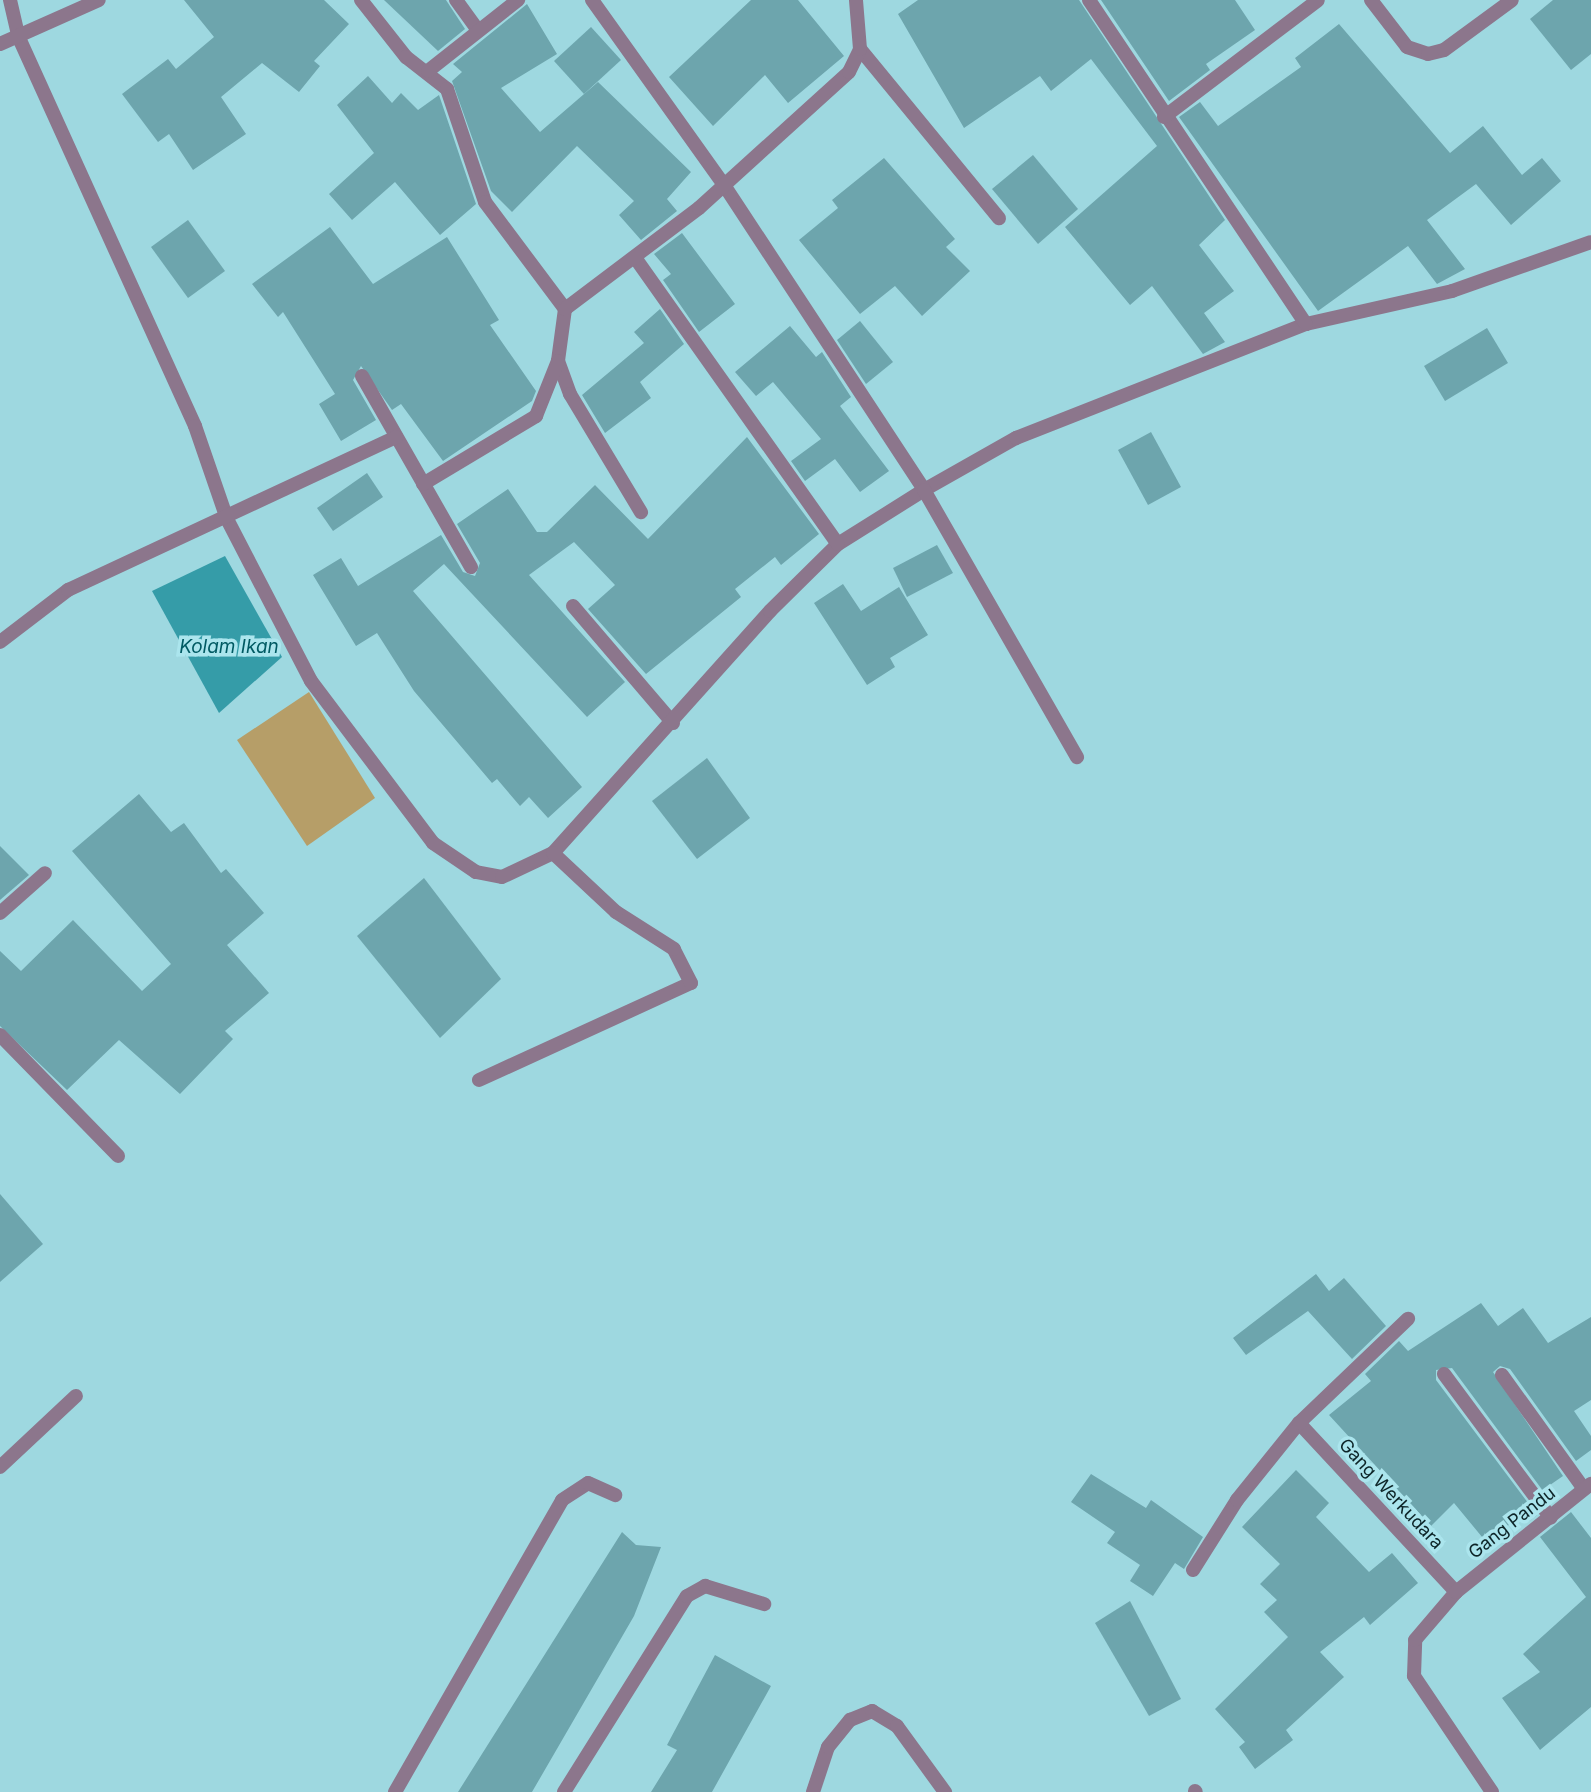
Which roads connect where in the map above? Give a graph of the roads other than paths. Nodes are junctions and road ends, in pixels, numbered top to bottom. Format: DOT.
graph roads {
  1 [pos="10,0"];
  2 [pos="99,0"];
  3 [pos="361,0"];
  4 [pos="456,0"];
  5 [pos="518,0"];
  6 [pos="592,0"];
  7 [pos="856,0"];
  8 [pos="1089,0"];
  9 [pos="1318,0"];
  10 [pos="1371,0"];
  11 [pos="1512,0"];
  12 [pos="477,29"];
  13 [pos="19,38"];
  14 [pos="0,44"];
  15 [pos="860,49"];
  16 [pos="428,71"];
  17 [pos="1164,117"];
  18 [pos="724,185"];
  19 [pos="999,218"];
  20 [pos="1591,242"];
  21 [pos="636,259"];
  22 [pos="565,309"];
  23 [pos="1306,324"];
  24 [pos="558,361"];
  25 [pos="362,376"];
  26 [pos="396,437"];
  27 [pos="423,484"];
  28 [pos="924,490"];
  29 [pos="641,512"];
  30 [pos="227,519"];
  31 [pos="838,544"];
  32 [pos="471,567"];
  33 [pos="573,606"];
  34 [pos="0,642"];
  35 [pos="673,723"];
  36 [pos="1077,757"];
  37 [pos="553,853"];
  38 [pos="45,873"];
  39 [pos="0,913"];
  40 [pos="0,1035"];
  41 [pos="479,1080"];
  42 [pos="118,1156"];
  43 [pos="1408,1319"];
  44 [pos="1444,1374"];
  45 [pos="1502,1375"];
  46 [pos="76,1396"];
  47 [pos="1298,1423"];
  48 [pos="0,1467"];
  49 [pos="1588,1486"];
  50 [pos="615,1495"];
  51 [pos="1551,1518"];
  52 [pos="1193,1570"];
  53 [pos="1456,1592"];
  54 [pos="764,1604"];
  55 [pos="395,1792"];
  56 [pos="564,1792"];
  57 [pos="813,1792"];
  58 [pos="945,1792"];
  59 [pos="1492,1792"];
  1 -- 13 [label="street"];
  2 -- 13 [label="street"];
  3 -- 16 [label="street"];
  4 -- 12 [label="street"];
  5 -- 12 [label="street"];
  6 -- 18 [label="street"];
  7 -- 15 [label="street"];
  8 -- 17 [label="street"];
  9 -- 17 [label="street"];
  10 -- 11 [label="street"];
  12 -- 16 [label="street"];
  13 -- 14 [label="street"];
  13 -- 30 [label="street"];
  15 -- 18 [label="street"];
  15 -- 19 [label="street"];
  16 -- 22 [label="street"];
  17 -- 23 [label="street"];
  18 -- 21 [label="street"];
  18 -- 28 [label="street"];
  20 -- 23 [label="street"];
  21 -- 22 [label="street"];
  21 -- 31 [label="street"];
  22 -- 24 [label="street"];
  23 -- 28 [label="street"];
  24 -- 27 [label="street"];
  24 -- 29 [label="street"];
  25 -- 26 [label="street"];
  26 -- 27 [label="street"];
  26 -- 30 [label="street"];
  27 -- 32 [label="street"];
  28 -- 31 [label="street"];
  28 -- 36 [label="street"];
  30 -- 34 [label="street"];
  30 -- 37 [label="street"];
  31 -- 35 [label="street"];
  33 -- 35 [label="street"];
  35 -- 37 [label="street"];
  37 -- 41 [label="street"];
  38 -- 39 [label="street"];
  40 -- 42 [label="street"];
  43 -- 47 [label="street"];
  44 -- 51 [label="street"];
  45 -- 49 [label="street"];
  46 -- 48 [label="street"];
  47 -- 52 [label="street"];
  47 -- 53 [label="street, Gang Werkudara"];
  49 -- 51 [label="street, Gang Pandu"];
  50 -- 55 [label="street"];
  51 -- 53 [label="street, Gang Pandu"];
  53 -- 59 [label="street, Gang Pandu"];
  54 -- 56 [label="street"];
  57 -- 58 [label="street"];
}
